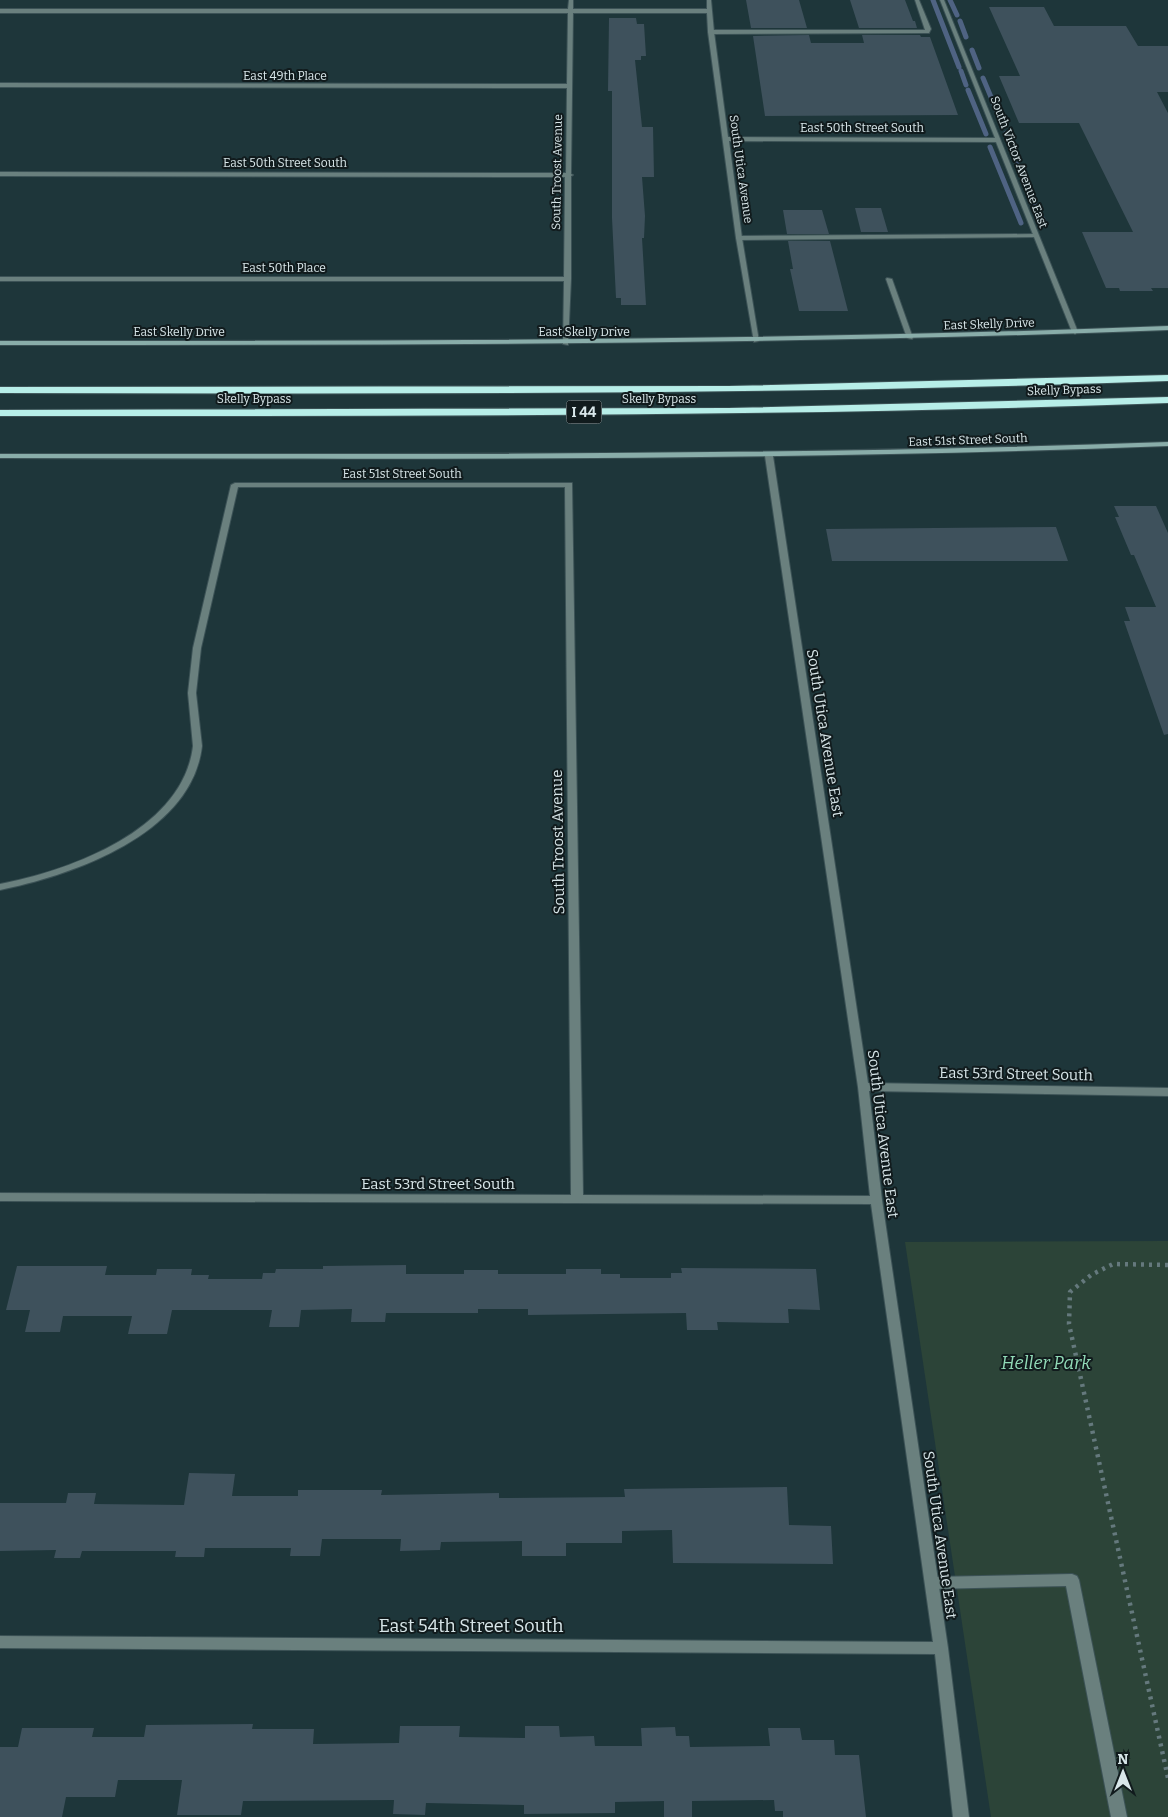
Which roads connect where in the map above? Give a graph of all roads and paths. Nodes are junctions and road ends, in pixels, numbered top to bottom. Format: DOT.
graph roads {
  1 [pos="571,0"];
  2 [pos="709,0"];
  3 [pos="917,0"];
  4 [pos="942,0"];
  5 [pos="0,11"];
  6 [pos="571,11"];
  7 [pos="710,11"];
  8 [pos="711,32"];
  9 [pos="0,86"];
  10 [pos="570,86"];
  11 [pos="726,139"];
  12 [pos="998,140"];
  13 [pos="0,174"];
  14 [pos="570,175"];
  15 [pos="1035,236"];
  16 [pos="739,238"];
  17 [pos="0,279"];
  18 [pos="568,279"];
  19 [pos="889,279"];
  20 [pos="1168,328"];
  21 [pos="1075,332"];
  22 [pos="910,338"];
  23 [pos="756,341"];
  24 [pos="0,343"];
  25 [pos="566,344"];
  26 [pos="1168,378"];
  27 [pos="0,390"];
  28 [pos="1168,400"];
  29 [pos="0,412"];
  30 [pos="1168,444"];
  31 [pos="0,456"];
  32 [pos="769,456"];
  33 [pos="569,485"];
  34 [pos="0,888"];
  35 [pos="863,1086"];
  36 [pos="1168,1092"];
  37 [pos="0,1197"];
  38 [pos="577,1199"];
  39 [pos="876,1200"];
  40 [pos="1168,1265"];
  41 [pos="932,1583"];
  42 [pos="0,1642"];
  43 [pos="941,1648"];
  44 [pos="1168,1778"];
  45 [pos="962,1817"];
  46 [pos="1119,1817"];
  1 -- 6 [label="street, South Troost Avenue"];
  2 -- 7 [label="street, South Utica Avenue"];
  3 -- 8 [label="street"];
  4 -- 12 [label="street, South Victor Avenue East"];
  5 -- 6 [label="street"];
  6 -- 7 [label="street"];
  6 -- 10 [label="street, South Troost Avenue"];
  7 -- 8 [label="street, South Utica Avenue"];
  8 -- 11 [label="street, South Utica Avenue"];
  9 -- 10 [label="street, East 49th Place"];
  10 -- 14 [label="street, South Troost Avenue"];
  11 -- 12 [label="street, East 50th Street South"];
  11 -- 16 [label="street, South Utica Avenue"];
  12 -- 15 [label="street, South Victor Avenue East"];
  13 -- 14 [label="street, East 50th Street South"];
  14 -- 18 [label="street, South Troost Avenue"];
  15 -- 16 [label="street"];
  15 -- 21 [label="street, South Victor Avenue East"];
  16 -- 23 [label="street, South Utica Avenue"];
  17 -- 18 [label="street, East 50th Place"];
  18 -- 25 [label="street, South Troost Avenue"];
  19 -- 22 [label="street"];
  20 -- 21 [label="main road, East Skelly Drive"];
  21 -- 22 [label="main road, East Skelly Drive"];
  22 -- 23 [label="main road, East Skelly Drive"];
  23 -- 25 [label="main road, East Skelly Drive"];
  24 -- 25 [label="main road, East Skelly Drive"];
  26 -- 27 [label="highway, Skelly Bypass / I 44"];
  28 -- 29 [label="highway, Skelly Bypass / I 44"];
  30 -- 32 [label="main road, East 51st Street South"];
  31 -- 32 [label="main road"];
  32 -- 35 [label="street, South Utica Avenue East"];
  33 -- 34 [label="street, East 51st Street South"];
  33 -- 38 [label="street, South Troost Avenue"];
  35 -- 36 [label="street, East 53rd Street South"];
  35 -- 39 [label="street, South Utica Avenue East"];
  37 -- 38 [label="street, East 53rd Street South"];
  38 -- 39 [label="street, East 53rd Street South"];
  39 -- 41 [label="street, South Utica Avenue East"];
  40 -- 44 [label="path"];
  41 -- 43 [label="street, South Utica Avenue East"];
  41 -- 46 [label="street"];
  42 -- 43 [label="street, East 54th Street South"];
  43 -- 45 [label="street, South Utica Avenue East"];
}
